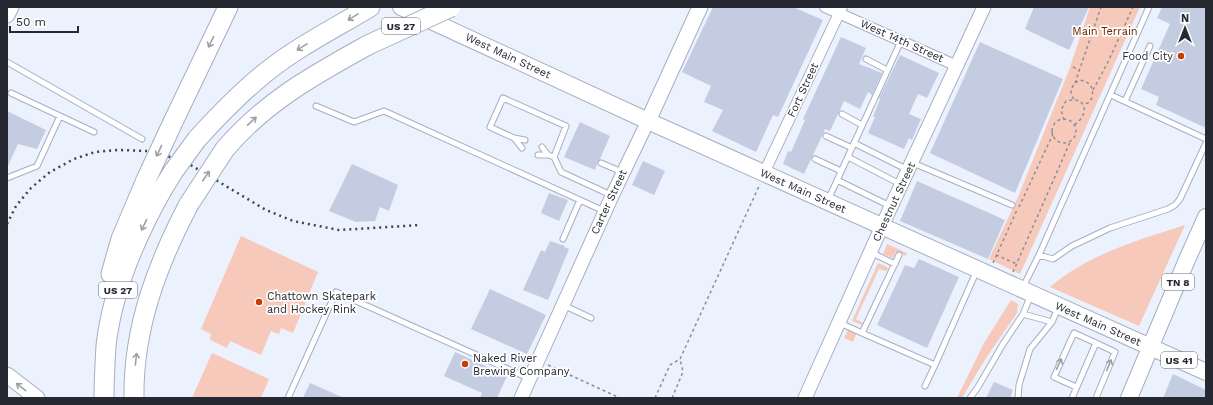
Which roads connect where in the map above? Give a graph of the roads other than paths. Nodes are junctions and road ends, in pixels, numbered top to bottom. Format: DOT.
graph roads {
  1 [pos="11,7"];
  2 [pos="228,7"];
  3 [pos="370,7"];
  4 [pos="401,7"];
  5 [pos="433,7"];
  6 [pos="451,7"];
  7 [pos="700,7"];
  8 [pos="825,7"];
  9 [pos="984,7"];
  10 [pos="1149,7"];
  11 [pos="841,10"];
  12 [pos="7,15"];
  13 [pos="901,41"];
  14 [pos="368,45"];
  15 [pos="1150,46"];
  16 [pos="866,59"];
  17 [pos="7,62"];
  18 [pos="956,66"];
  19 [pos="887,70"];
  20 [pos="11,93"];
  21 [pos="1111,94"];
  22 [pos="1125,101"];
  23 [pos="316,106"];
  24 [pos="842,114"];
  25 [pos="60,116"];
  26 [pos="648,121"];
  27 [pos="862,125"];
  28 [pos="94,132"];
  29 [pos="826,136"];
  30 [pos="514,138"];
  31 [pos="1206,138"];
  32 [pos="142,139"];
  33 [pos="525,140"];
  34 [pos="1206,144"];
  35 [pos="853,145"];
  36 [pos="542,147"];
  37 [pos="522,148"];
  38 [pos="548,154"];
  39 [pos="538,155"];
  40 [pos="554,157"];
  41 [pos="848,157"];
  42 [pos="815,160"];
  43 [pos="601,163"];
  44 [pos="910,167"];
  45 [pos="841,171"];
  46 [pos="623,172"];
  47 [pos="764,173"];
  48 [pos="7,178"];
  49 [pos="837,180"];
  50 [pos="902,184"];
  51 [pos="612,196"];
  52 [pos="580,200"];
  53 [pos="827,202"];
  54 [pos="1012,205"];
  55 [pos="892,206"];
  56 [pos="605,211"];
  57 [pos="1206,217"];
  58 [pos="882,226"];
  59 [pos="563,240"];
  60 [pos="870,252"];
  61 [pos="899,256"];
  62 [pos="1039,256"];
  63 [pos="895,264"];
  64 [pos="983,272"];
  65 [pos="1021,289"];
  66 [pos="563,305"];
  67 [pos="1059,307"];
  68 [pos="1023,314"];
  69 [pos="591,318"];
  70 [pos="839,322"];
  71 [pos="1052,322"];
  72 [pos="862,333"];
  73 [pos="1096,343"];
  74 [pos="1151,348"];
  75 [pos="935,366"];
  76 [pos="105,368"];
  77 [pos="1206,372"];
  78 [pos="7,375"];
  79 [pos="529,379"];
  80 [pos="925,386"];
  81 [pos="1076,387"];
  82 [pos="37,398"];
  83 [pos="104,398"];
  84 [pos="134,398"];
  85 [pos="288,398"];
  86 [pos="521,398"];
  87 [pos="805,398"];
  88 [pos="970,398"];
  89 [pos="1018,398"];
  90 [pos="1072,398"];
  91 [pos="1096,398"];
  92 [pos="1129,398"];
  1 -- 12 [label="main road"];
  2 -- 76 [label="highway, one-way, bridge"];
  3 -- 76 [label="highway, US 27, one-way, bridge"];
  4 -- 26 [label="main road, West Main Street"];
  5 -- 14 [label="highway, US 27, bridge"];
  6 -- 14 [label="highway, bridge"];
  7 -- 26 [label="main road, Carter Street"];
  8 -- 11 [label="street, West 14th Street"];
  9 -- 18 [label="street, Chestnut Street"];
  10 -- 21 [label="lane"];
  11 -- 13 [label="street, West 14th Street"];
  11 -- 47 [label="street, Fort Street"];
  13 -- 18 [label="street, West 14th Street"];
  13 -- 19 [label="lane"];
  84 -- 14 [label="highway, US 27, one-way, bridge"];
  15 -- 22 [label="lane"];
  16 -- 19 [label="lane"];
  17 -- 32 [label="lane"];
  18 -- 44 [label="street, Chestnut Street"];
  19 -- 27 [label="lane"];
  20 -- 25 [label="lane"];
  21 -- 22 [label="lane"];
  21 -- 62 [label="lane"];
  22 -- 31 [label="lane"];
  23 -- 52 [label="lane"];
  24 -- 27 [label="lane"];
  25 -- 28 [label="lane"];
  25 -- 48 [label="lane"];
  26 -- 46 [label="street, Carter Street"];
  26 -- 47 [label="main road, West Main Street"];
  27 -- 35 [label="lane"];
  29 -- 35 [label="lane"];
  30 -- 33 [label="lane"];
  30 -- 37 [label="lane"];
  30 -- 40 [label="lane"];
  34 -- 62 [label="lane"];
  35 -- 41 [label="lane"];
  35 -- 44 [label="lane"];
  36 -- 38 [label="lane"];
  38 -- 39 [label="lane"];
  38 -- 40 [label="lane"];
  40 -- 51 [label="lane"];
  41 -- 45 [label="lane"];
  41 -- 50 [label="lane"];
  42 -- 45 [label="lane"];
  43 -- 46 [label="lane"];
  44 -- 50 [label="street, Chestnut Street"];
  44 -- 54 [label="lane"];
  45 -- 49 [label="lane"];
  46 -- 51 [label="street, Carter Street"];
  47 -- 53 [label="main road, West Main Street"];
  49 -- 53 [label="lane"];
  49 -- 55 [label="lane"];
  50 -- 55 [label="street, Chestnut Street"];
  51 -- 56 [label="street, Carter Street"];
  52 -- 56 [label="lane"];
  52 -- 59 [label="lane"];
  53 -- 58 [label="main road, West Main Street"];
  55 -- 58 [label="street, Chestnut Street"];
  56 -- 66 [label="street, Carter Street"];
  57 -- 74 [label="main road, TN 8"];
  58 -- 60 [label="street, Chestnut Street"];
  58 -- 64 [label="main road, West Main Street"];
  60 -- 63 [label="lane"];
  60 -- 70 [label="street, Chestnut Street"];
  61 -- 63 [label="lane"];
  62 -- 65 [label="lane"];
  63 -- 72 [label="lane"];
  64 -- 65 [label="main road, West Main Street"];
  64 -- 75 [label="lane"];
  65 -- 67 [label="main road, West Main Street"];
  65 -- 68 [label="lane"];
  66 -- 69 [label="lane"];
  66 -- 79 [label="street, Carter Street"];
  67 -- 71 [label="lane"];
  67 -- 74 [label="main road, West Main Street"];
  68 -- 71 [label="lane"];
  68 -- 88 [label="lane"];
  70 -- 72 [label="lane"];
  70 -- 87 [label="street, Chestnut Street"];
  71 -- 89 [label="lane"];
  72 -- 75 [label="lane"];
  73 -- 81 [label="lane"];
  81 -- 73 [label="lane, one-way"];
  91 -- 73 [label="lane, one-way"];
  74 -- 77 [label="main road, West Main Street / US 41"];
  74 -- 92 [label="main road, US 41"];
  75 -- 80 [label="lane"];
  76 -- 83 [label="highway, US 27"];
  82 -- 78 [label="main road, one-way"];
  79 -- 85 [label="lane"];
  79 -- 86 [label="street, Carter Street"];
  81 -- 90 [label="lane"];
}
